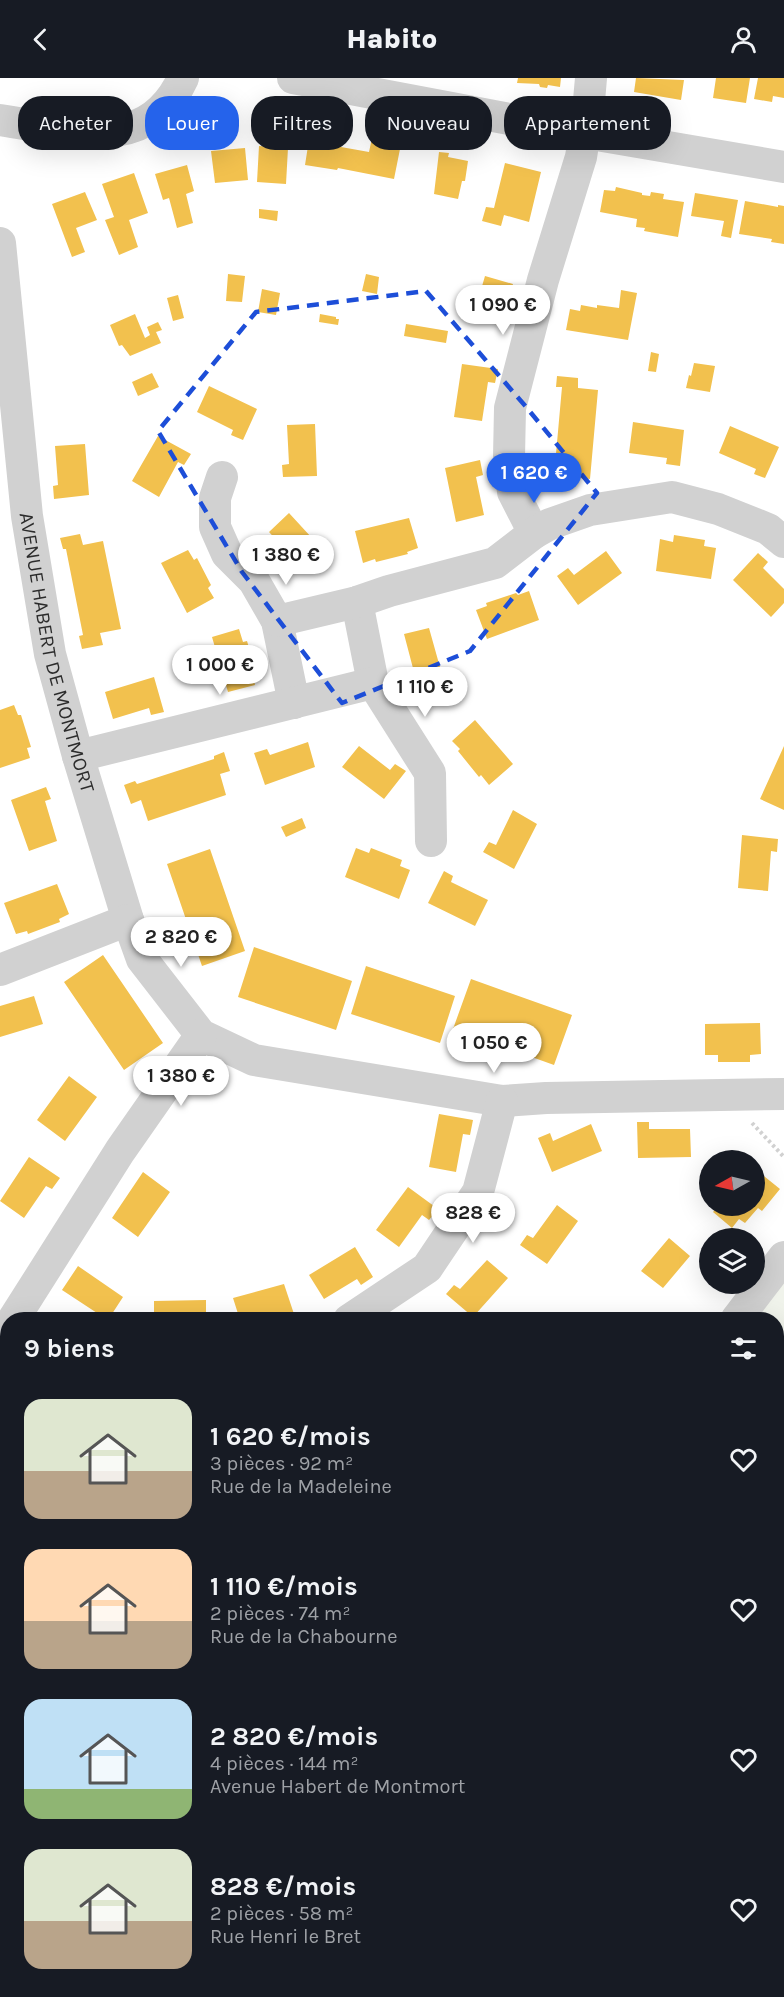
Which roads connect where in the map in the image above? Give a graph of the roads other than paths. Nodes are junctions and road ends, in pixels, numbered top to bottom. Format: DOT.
graph roads {
  1 [pos="183,78"];
  2 [pos="293,78"];
  3 [pos="591,78"];
  4 [pos="589,96"];
  5 [pos="504,118"];
  6 [pos="0,120"];
  7 [pos="671,148"];
  8 [pos="582,150"];
  9 [pos="784,167"];
  10 [pos="0,243"];
  11 [pos="222,477"];
  12 [pos="534,533"];
  13 [pos="784,542"];
  14 [pos="357,602"];
  15 [pos="277,621"];
  16 [pos="373,683"];
  17 [pos="294,703"];
  18 [pos="78,756"];
  19 [pos="431,841"];
  20 [pos="128,920"];
  21 [pos="0,970"];
  22 [pos="201,1035"];
  23 [pos="784,1095"];
  24 [pos="502,1101"];
  25 [pos="784,1257"];
  26 [pos="19,1312"];
  27 [pos="361,1312"];
  28 [pos="742,1312"];
  1 -- 6 [label="street"];
  2 -- 5 [label="street"];
  3 -- 4 [label="street"];
  7 -- 9 [label="street"];
  8 -- 12 [label="street"];
  10 -- 18 [label="street, AVENUE HABERT DE MONTMORT"];
  11 -- 15 [label="street"];
  12 -- 13 [label="street"];
  12 -- 14 [label="street"];
  14 -- 15 [label="street"];
  14 -- 16 [label="street"];
  15 -- 17 [label="street"];
  16 -- 17 [label="street"];
  16 -- 19 [label="street"];
  17 -- 18 [label="street"];
  18 -- 20 [label="street, AVENUE HABERT DE MONTMORT"];
  20 -- 21 [label="street"];
  20 -- 22 [label="street, AVENUE HABERT DE MONTMORT"];
  22 -- 24 [label="street"];
  22 -- 26 [label="street"];
  23 -- 24 [label="street"];
  24 -- 27 [label="street"];
  25 -- 28 [label="street"];
}
